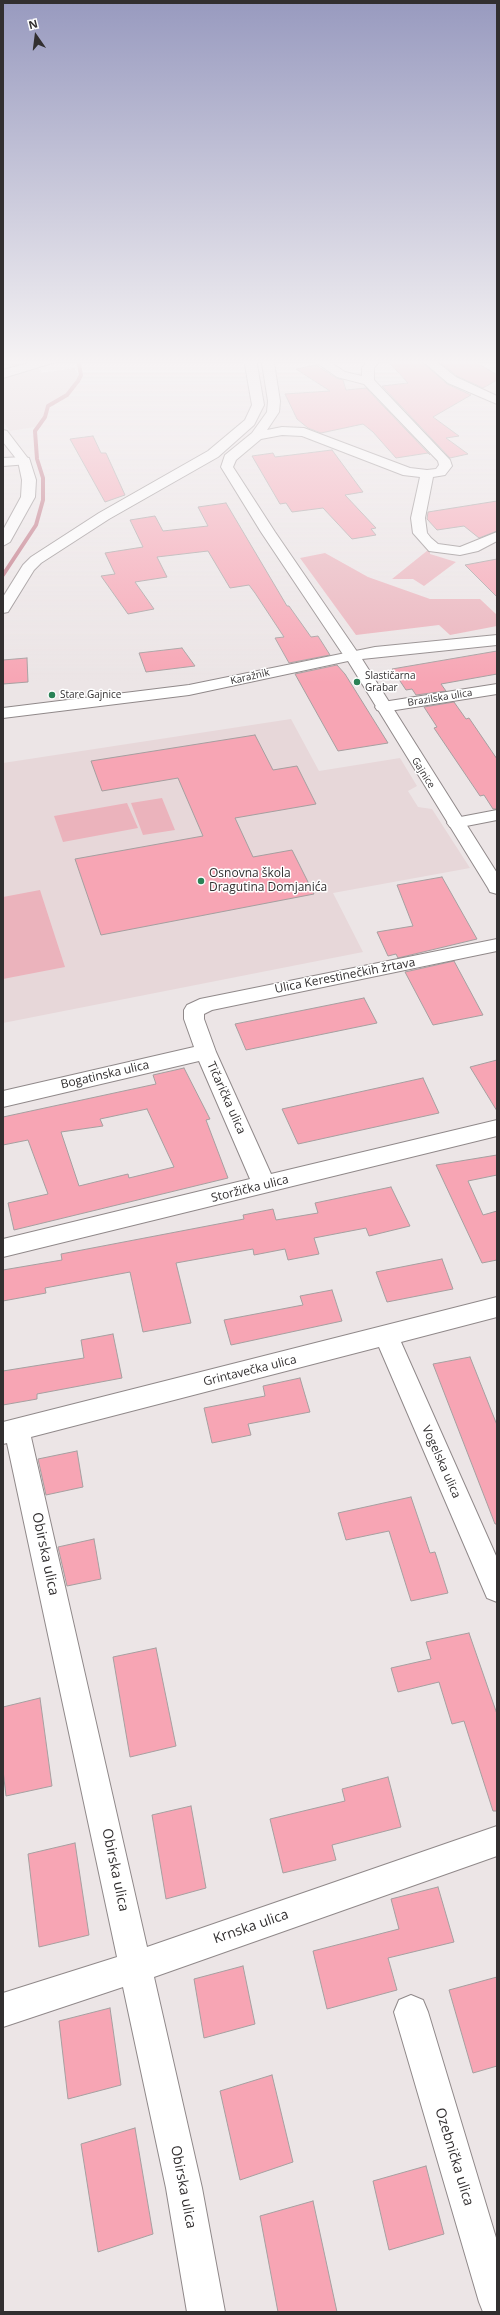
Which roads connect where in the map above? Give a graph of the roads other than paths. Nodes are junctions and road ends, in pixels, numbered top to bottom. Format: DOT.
graph roads {
  1 [pos="25,467"];
  2 [pos="190,467"];
  3 [pos="228,467"];
  4 [pos="393,467"];
  5 [pos="445,467"];
  6 [pos="427,474"];
  7 [pos="497,536"];
  8 [pos="3,542"];
  9 [pos="3,609"];
  10 [pos="497,640"];
  11 [pos="352,656"];
  12 [pos="497,689"];
  13 [pos="383,708"];
  14 [pos="3,713"];
  15 [pos="497,815"];
  16 [pos="456,823"];
  17 [pos="497,888"];
  18 [pos="497,945"];
  19 [pos="194,1010"];
  20 [pos="206,1052"];
  21 [pos="3,1098"];
  22 [pos="497,1128"];
  23 [pos="264,1185"];
  24 [pos="3,1248"];
  25 [pos="497,1307"];
  26 [pos="386,1336"];
  27 [pos="10,1432"];
  28 [pos="497,1589"];
  29 [pos="497,1841"];
  30 [pos="136,1967"];
  31 [pos="3,2010"];
  32 [pos="411,2012"];
  33 [pos="497,2302"];
  34 [pos="206,2312"];
  1 -- 8 [label="street"];
  2 -- 9 [label="street"];
  3 -- 11 [label="street"];
  4 -- 6 [label="street"];
  5 -- 6 [label="street"];
  6 -- 7 [label="street"];
  10 -- 11 [label="street, Karažnik"];
  11 -- 13 [label="street, Gajnice"];
  11 -- 14 [label="street, Karažnik"];
  12 -- 13 [label="street, Brazilska ulica"];
  13 -- 16 [label="street, Gajnice"];
  15 -- 16 [label="street"];
  16 -- 17 [label="street, Gajnice"];
  18 -- 19 [label="street, Ulica Kerestinečkih žrtava"];
  19 -- 20 [label="street, Tičarička ulica"];
  20 -- 21 [label="street, Bogatinska ulica"];
  20 -- 23 [label="street, Tičarička ulica"];
  22 -- 23 [label="street, Storžička ulica"];
  23 -- 24 [label="street, Storžička ulica"];
  25 -- 26 [label="street, Grintavečka ulica"];
  26 -- 27 [label="street, Grintavečka ulica"];
  26 -- 28 [label="street, Vogelska ulica"];
  27 -- 30 [label="street, Obirska ulica"];
  29 -- 30 [label="street, Krnska ulica"];
  30 -- 31 [label="street, Krnska ulica"];
  30 -- 34 [label="street, Obirska ulica"];
  32 -- 33 [label="street, Ozebnička ulica"];
}
